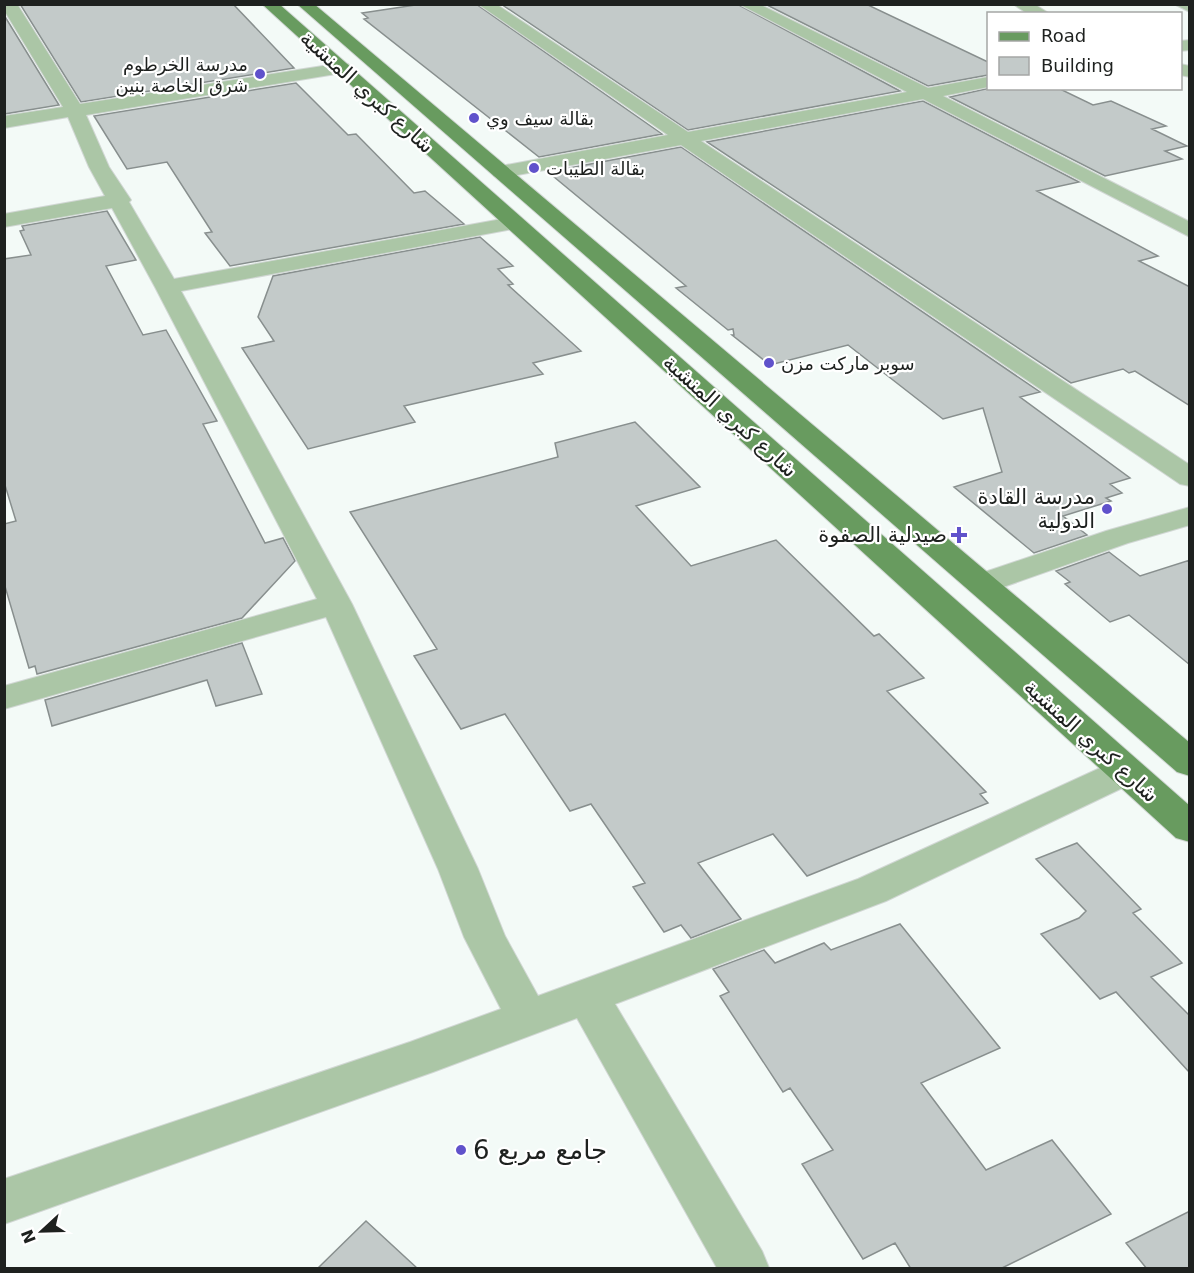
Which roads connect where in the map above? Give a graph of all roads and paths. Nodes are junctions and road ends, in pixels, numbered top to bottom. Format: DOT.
graph roads {
  1 [pos="9,4"];
  2 [pos="270,4"];
  3 [pos="304,4"];
  4 [pos="485,4"];
  5 [pos="746,4"];
  6 [pos="1181,4"];
  7 [pos="1190,8"];
  8 [pos="342,68"];
  9 [pos="987,82"];
  10 [pos="926,94"];
  11 [pos="74,110"];
  12 [pos="4,122"];
  13 [pos="683,138"];
  14 [pos="501,172"];
  15 [pos="120,200"];
  16 [pos="4,221"];
  17 [pos="513,223"];
  18 [pos="1190,231"];
  19 [pos="167,286"];
  20 [pos="1190,478"];
  21 [pos="1190,516"];
  22 [pos="981,584"];
  23 [pos="336,604"];
  24 [pos="4,698"];
  25 [pos="1190,763"];
  26 [pos="1124,772"];
  27 [pos="1190,828"];
  28 [pos="588,997"];
  29 [pos="528,1019"];
  30 [pos="4,1202"];
  31 [pos="744,1269"];
  1 -- 11 [label="street"];
  2 -- 8 [label="main road, شارع كبري المنشية"];
  3 -- 14 [label="main road, شارع كبري المنشية"];
  4 -- 13 [label="street"];
  5 -- 10 [label="street"];
  6 -- 7 [label="street"];
  8 -- 11 [label="street"];
  8 -- 17 [label="main road, شارع كبري المنشية"];
  9 -- 10 [label="street"];
  10 -- 13 [label="street"];
  10 -- 18 [label="street"];
  11 -- 12 [label="street"];
  11 -- 15 [label="street"];
  13 -- 14 [label="street"];
  13 -- 20 [label="street"];
  14 -- 22 [label="main road, شارع كبري المنشية"];
  15 -- 16 [label="street"];
  15 -- 19 [label="street"];
  17 -- 19 [label="street"];
  17 -- 26 [label="main road, شارع كبري المنشية"];
  19 -- 23 [label="street"];
  21 -- 22 [label="street"];
  22 -- 25 [label="main road, شارع كبري المنشية"];
  23 -- 24 [label="street"];
  23 -- 29 [label="street"];
  26 -- 27 [label="main road, شارع كبري المنشية"];
  26 -- 28 [label="street"];
  28 -- 29 [label="street"];
  28 -- 31 [label="street"];
  29 -- 30 [label="street"];
}
